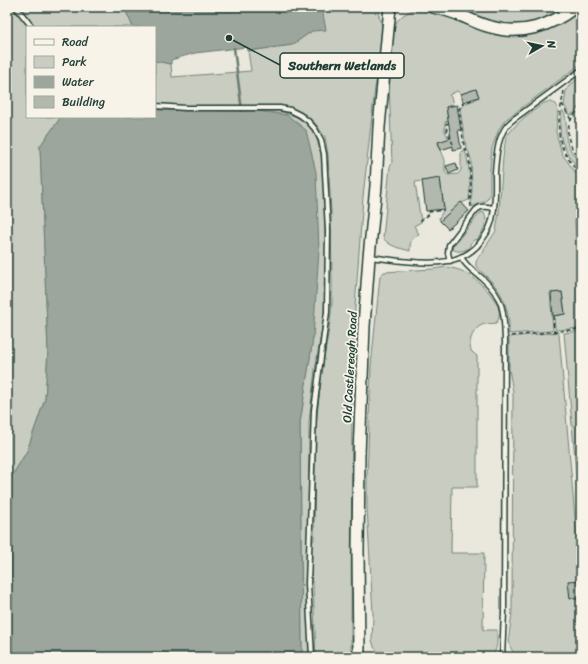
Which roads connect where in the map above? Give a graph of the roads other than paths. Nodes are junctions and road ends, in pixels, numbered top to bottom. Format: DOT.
graph roads {
  1 [pos="16,7"];
  2 [pos="390,7"];
  3 [pos="433,7"];
  4 [pos="575,7"];
  5 [pos="31,26"];
  6 [pos="581,70"];
  7 [pos="156,106"];
  8 [pos="494,208"];
  9 [pos="369,256"];
  10 [pos="461,257"];
  11 [pos="450,261"];
  12 [pos="312,657"];
  13 [pos="359,657"];
  14 [pos="502,657"];
  1 -- 5 [label="lane"];
  2 -- 9 [label="street, Old Castlereagh Road"];
  3 -- 4 [label="street"];
  6 -- 8 [label="lane"];
  7 -- 12 [label="lane"];
  8 -- 10 [label="lane"];
  8 -- 11 [label="lane"];
  9 -- 11 [label="lane"];
  9 -- 13 [label="street, Old Castlereagh Road"];
  10 -- 11 [label="lane"];
  10 -- 14 [label="lane"];
}
